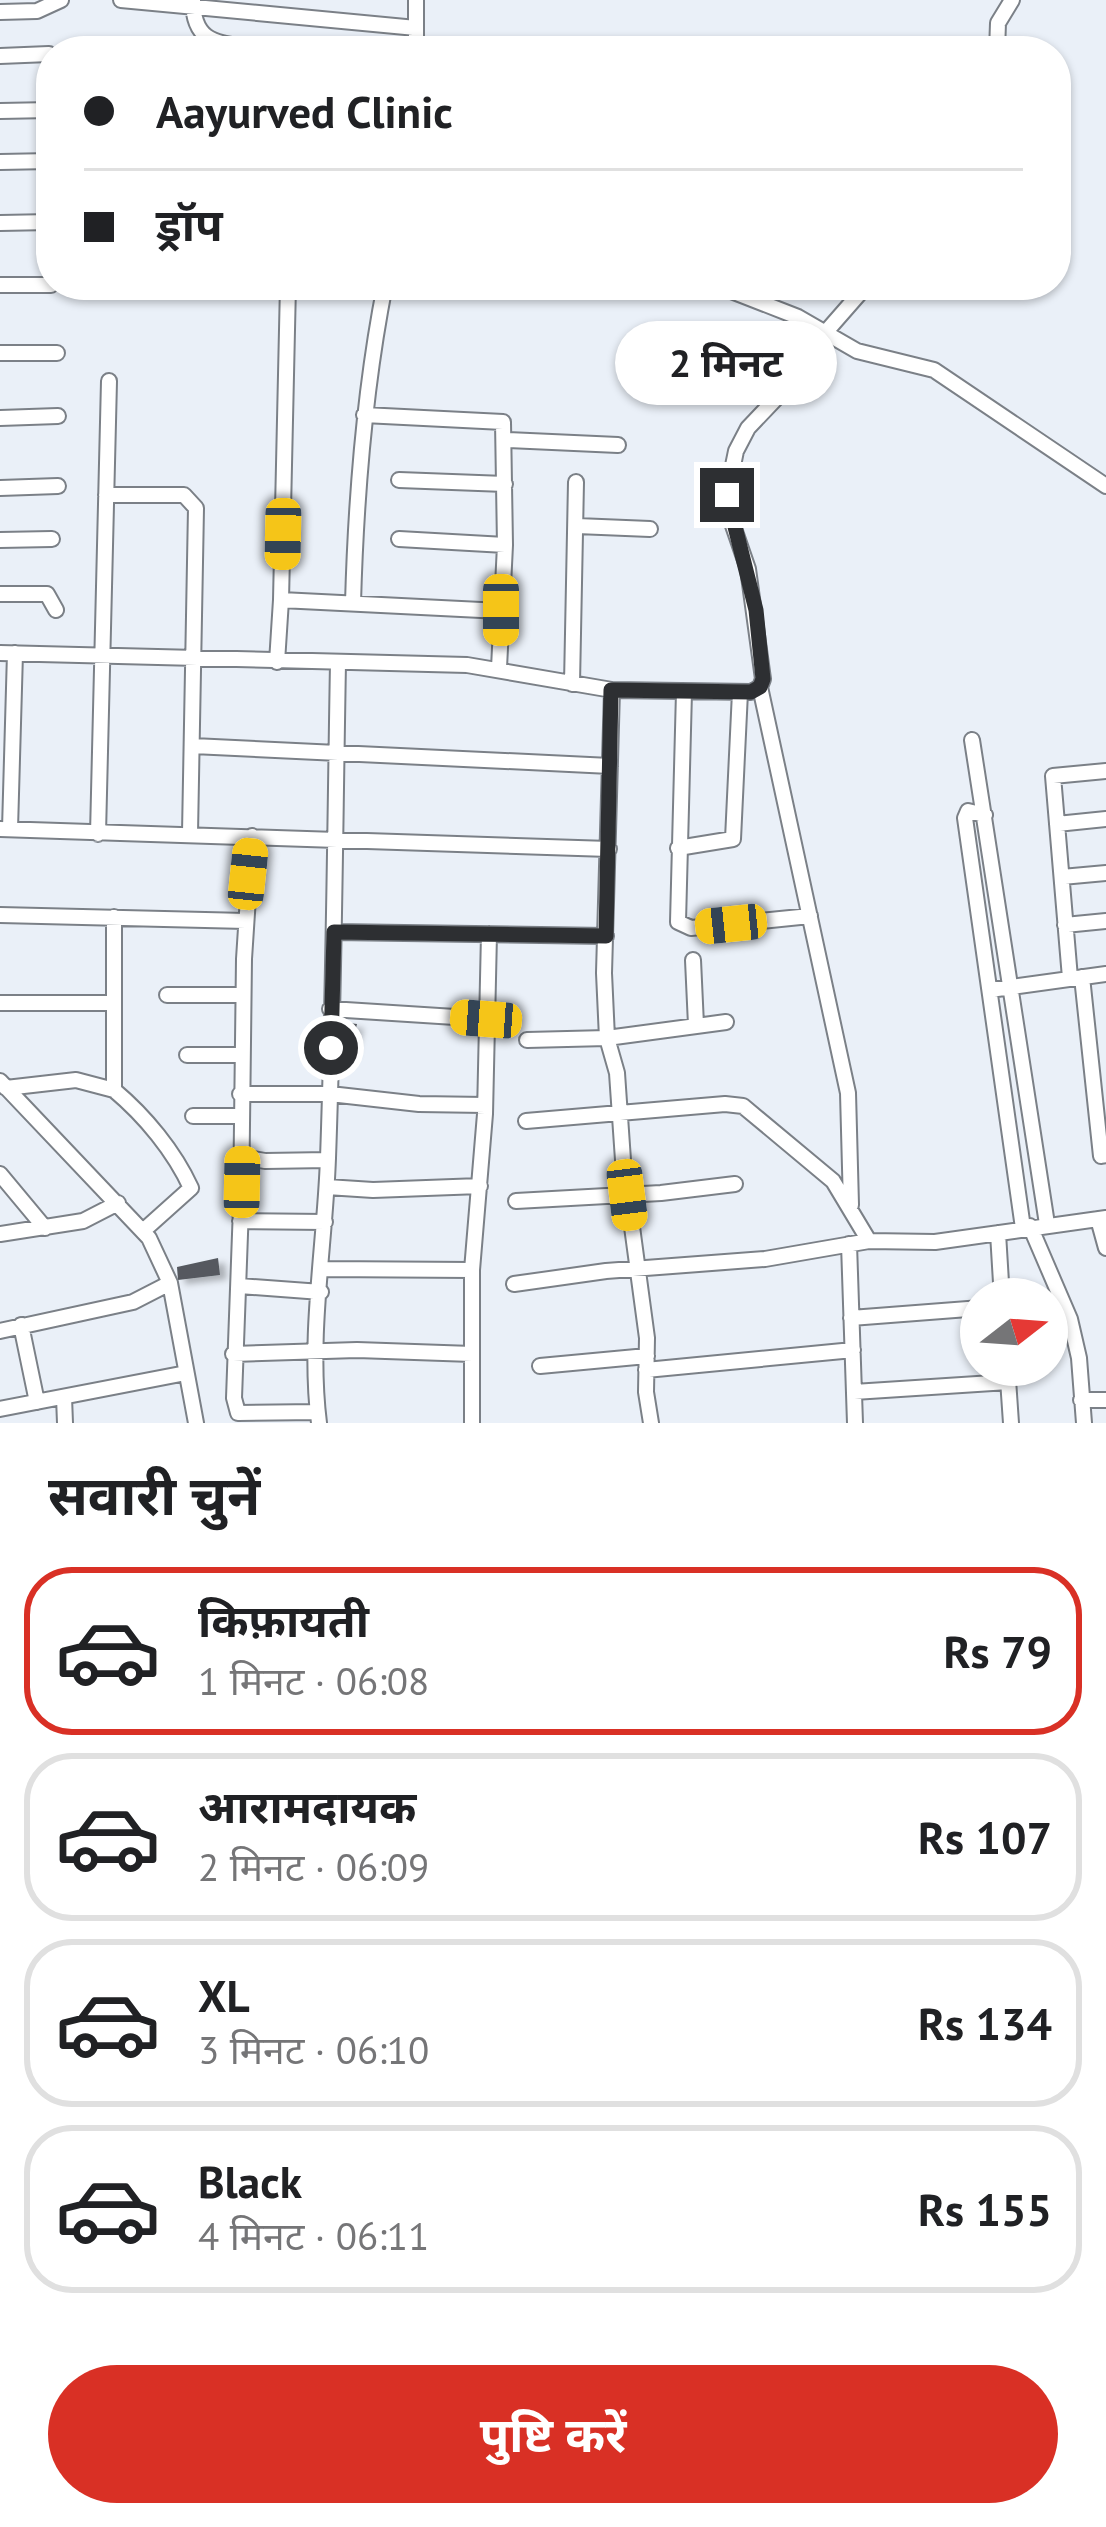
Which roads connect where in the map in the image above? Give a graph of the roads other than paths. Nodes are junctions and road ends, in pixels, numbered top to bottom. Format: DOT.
graph roads {
  1 [pos="61,0"];
  2 [pos="122,0"];
  3 [pos="349,0"];
  4 [pos="416,0"];
  5 [pos="1012,0"];
  6 [pos="193,4"];
  7 [pos="0,12"];
  8 [pos="348,21"];
  9 [pos="416,28"];
  10 [pos="205,36"];
  11 [pos="416,36"];
  12 [pos="998,36"];
  13 [pos="36,55"];
  14 [pos="0,56"];
  15 [pos="36,110"];
  16 [pos="0,111"];
  17 [pos="36,160"];
  18 [pos="0,161"];
  19 [pos="36,222"];
  20 [pos="0,223"];
  21 [pos="0,285"];
  22 [pos="36,285"];
  23 [pos="288,300"];
  24 [pos="383,300"];
  25 [pos="756,300"];
  26 [pos="854,300"];
  27 [pos="824,333"];
  28 [pos="57,352"];
  29 [pos="0,353"];
  30 [pos="109,381"];
  31 [pos="364,415"];
  32 [pos="58,416"];
  33 [pos="0,418"];
  34 [pos="506,440"];
  35 [pos="618,445"];
  36 [pos="399,481"];
  37 [pos="576,482"];
  38 [pos="505,484"];
  39 [pos="58,486"];
  40 [pos="1106,486"];
  41 [pos="0,488"];
  42 [pos="106,494"];
  43 [pos="577,526"];
  44 [pos="650,530"];
  45 [pos="399,538"];
  46 [pos="52,539"];
  47 [pos="0,540"];
  48 [pos="505,545"];
  49 [pos="0,594"];
  50 [pos="281,600"];
  51 [pos="353,603"];
  52 [pos="56,610"];
  53 [pos="501,610"];
  54 [pos="8,653"];
  55 [pos="101,655"];
  56 [pos="191,658"];
  57 [pos="277,662"];
  58 [pos="338,663"];
  59 [pos="499,668"];
  60 [pos="572,684"];
  61 [pos="760,687"];
  62 [pos="611,690"];
  63 [pos="684,692"];
  64 [pos="740,692"];
  65 [pos="972,740"];
  66 [pos="193,746"];
  67 [pos="337,753"];
  68 [pos="610,766"];
  69 [pos="1106,771"];
  70 [pos="985,814"];
  71 [pos="1106,819"];
  72 [pos="1057,824"];
  73 [pos="5,829"];
  74 [pos="190,833"];
  75 [pos="98,835"];
  76 [pos="252,836"];
  77 [pos="338,840"];
  78 [pos="678,848"];
  79 [pos="610,849"];
  80 [pos="1106,873"];
  81 [pos="1061,878"];
  82 [pos="0,915"];
  83 [pos="810,916"];
  84 [pos="114,917"];
  85 [pos="245,921"];
  86 [pos="1106,921"];
  87 [pos="1065,925"];
  88 [pos="334,932"];
  89 [pos="489,934"];
  90 [pos="606,936"];
  91 [pos="693,960"];
  92 [pos="1106,974"];
  93 [pos="1076,977"];
  94 [pos="1012,986"];
  95 [pos="990,990"];
  96 [pos="167,995"];
  97 [pos="243,995"];
  98 [pos="0,1004"];
  99 [pos="114,1004"];
  100 [pos="330,1009"];
  101 [pos="486,1019"];
  102 [pos="726,1022"];
  103 [pos="696,1024"];
  104 [pos="1106,1032"];
  105 [pos="1088,1034"];
  106 [pos="607,1037"];
  107 [pos="527,1040"];
  108 [pos="187,1054"];
  109 [pos="241,1055"];
  110 [pos="3,1084"];
  111 [pos="114,1090"];
  112 [pos="1100,1090"];
  113 [pos="240,1094"];
  114 [pos="330,1094"];
  115 [pos="485,1105"];
  116 [pos="620,1113"];
  117 [pos="193,1115"];
  118 [pos="240,1116"];
  119 [pos="526,1121"];
  120 [pos="1106,1155"];
  121 [pos="242,1156"];
  122 [pos="328,1160"];
  123 [pos="0,1174"];
  124 [pos="735,1184"];
  125 [pos="327,1186"];
  126 [pos="480,1186"];
  127 [pos="627,1195"];
  128 [pos="516,1201"];
  129 [pos="118,1203"];
  130 [pos="851,1205"];
  131 [pos="1102,1219"];
  132 [pos="240,1221"];
  133 [pos="325,1222"];
  134 [pos="1047,1224"];
  135 [pos="1027,1227"];
  136 [pos="45,1228"];
  137 [pos="143,1231"];
  138 [pos="998,1232"];
  139 [pos="0,1234"];
  140 [pos="869,1240"];
  141 [pos="849,1244"];
  142 [pos="1106,1248"];
  143 [pos="322,1269"];
  144 [pos="637,1269"];
  145 [pos="472,1270"];
  146 [pos="1001,1278"];
  147 [pos="170,1283"];
  148 [pos="514,1285"];
  149 [pos="238,1286"];
  150 [pos="320,1292"];
  151 [pos="960,1310"];
  152 [pos="851,1318"];
  153 [pos="21,1325"];
  154 [pos="0,1330"];
  155 [pos="853,1350"];
  156 [pos="316,1351"];
  157 [pos="233,1354"];
  158 [pos="472,1354"];
  159 [pos="646,1363"];
  160 [pos="540,1366"];
  161 [pos="186,1373"];
  162 [pos="960,1385"];
  163 [pos="1008,1386"];
  164 [pos="854,1391"];
  165 [pos="64,1397"];
  166 [pos="1081,1400"];
  167 [pos="1106,1400"];
  168 [pos="37,1402"];
  169 [pos="0,1409"];
  170 [pos="318,1418"];
  171 [pos="64,1423"];
  172 [pos="196,1423"];
  173 [pos="472,1423"];
  174 [pos="651,1423"];
  175 [pos="855,1423"];
  176 [pos="1011,1423"];
  177 [pos="1084,1423"];
  1 -- 7 [label="street"];
  2 -- 6 [label="street"];
  3 -- 8 [label="street"];
  4 -- 9 [label="street"];
  5 -- 12 [label="street"];
  6 -- 8 [label="street"];
  6 -- 10 [label="street"];
  8 -- 9 [label="street"];
  9 -- 11 [label="street"];
  13 -- 14 [label="street"];
  15 -- 16 [label="street"];
  17 -- 18 [label="street"];
  19 -- 20 [label="street"];
  21 -- 22 [label="street"];
  23 -- 50 [label="street"];
  24 -- 31 [label="street"];
  25 -- 27 [label="street"];
  26 -- 27 [label="street"];
  27 -- 40 [label="street"];
  27 -- 61 [label="street"];
  28 -- 29 [label="street"];
  30 -- 42 [label="street"];
  31 -- 34 [label="street"];
  31 -- 51 [label="street"];
  32 -- 33 [label="street"];
  34 -- 35 [label="street"];
  34 -- 38 [label="street"];
  36 -- 38 [label="street"];
  37 -- 43 [label="street"];
  38 -- 48 [label="street"];
  39 -- 41 [label="street"];
  42 -- 55 [label="street"];
  42 -- 56 [label="street"];
  43 -- 44 [label="street"];
  43 -- 60 [label="street"];
  45 -- 48 [label="street"];
  46 -- 47 [label="street"];
  48 -- 53 [label="street"];
  49 -- 52 [label="street"];
  50 -- 51 [label="street"];
  50 -- 57 [label="street"];
  51 -- 53 [label="street"];
  53 -- 59 [label="street"];
  54 -- 55 [label="street"];
  54 -- 73 [label="street"];
  55 -- 56 [label="street"];
  55 -- 75 [label="street"];
  56 -- 57 [label="street"];
  56 -- 66 [label="street"];
  57 -- 58 [label="street"];
  58 -- 59 [label="street"];
  58 -- 67 [label="street"];
  59 -- 60 [label="street"];
  60 -- 62 [label="street"];
  61 -- 64 [label="street"];
  61 -- 83 [label="street"];
  62 -- 63 [label="street"];
  62 -- 68 [label="street"];
  63 -- 64 [label="street"];
  63 -- 78 [label="street"];
  64 -- 78 [label="street"];
  65 -- 70 [label="street"];
  66 -- 67 [label="street"];
  66 -- 74 [label="street"];
  67 -- 68 [label="street"];
  67 -- 77 [label="street"];
  68 -- 79 [label="street"];
  69 -- 72 [label="street"];
  70 -- 94 [label="street"];
  70 -- 95 [label="street"];
  71 -- 72 [label="street"];
  72 -- 81 [label="street"];
  73 -- 75 [label="street"];
  74 -- 75 [label="street"];
  74 -- 76 [label="street"];
  76 -- 77 [label="street"];
  76 -- 85 [label="street"];
  77 -- 79 [label="street"];
  77 -- 88 [label="street"];
  78 -- 83 [label="street"];
  79 -- 90 [label="street"];
  80 -- 81 [label="street"];
  81 -- 87 [label="street"];
  82 -- 84 [label="street"];
  83 -- 130 [label="street"];
  84 -- 85 [label="street"];
  84 -- 99 [label="street"];
  85 -- 97 [label="street"];
  86 -- 87 [label="street"];
  87 -- 93 [label="street"];
  88 -- 89 [label="street"];
  88 -- 100 [label="street"];
  89 -- 90 [label="street"];
  89 -- 101 [label="street"];
  90 -- 106 [label="street"];
  91 -- 103 [label="street"];
  92 -- 93 [label="street"];
  93 -- 94 [label="street"];
  93 -- 105 [label="street"];
  94 -- 95 [label="street"];
  94 -- 134 [label="street"];
  95 -- 135 [label="street"];
  96 -- 97 [label="street"];
  97 -- 109 [label="street"];
  98 -- 99 [label="street"];
  99 -- 111 [label="street"];
  100 -- 101 [label="street"];
  100 -- 114 [label="street"];
  101 -- 115 [label="street"];
  102 -- 103 [label="street"];
  103 -- 106 [label="street"];
  104 -- 105 [label="street"];
  105 -- 112 [label="street"];
  106 -- 107 [label="street"];
  106 -- 116 [label="street"];
  108 -- 109 [label="street"];
  109 -- 113 [label="street"];
  110 -- 111 [label="street"];
  110 -- 129 [label="street"];
  111 -- 137 [label="street"];
  112 -- 120 [label="street"];
  113 -- 114 [label="street"];
  113 -- 118 [label="street"];
  114 -- 115 [label="street"];
  114 -- 122 [label="street"];
  115 -- 126 [label="street"];
  116 -- 119 [label="street"];
  116 -- 127 [label="street"];
  116 -- 130 [label="street"];
  117 -- 118 [label="street"];
  118 -- 121 [label="street"];
  121 -- 122 [label="street"];
  121 -- 132 [label="street"];
  122 -- 125 [label="street"];
  123 -- 136 [label="street"];
  124 -- 127 [label="street"];
  125 -- 126 [label="street"];
  125 -- 133 [label="street"];
  126 -- 145 [label="street"];
  127 -- 128 [label="street"];
  127 -- 144 [label="street"];
  129 -- 136 [label="street"];
  129 -- 137 [label="street"];
  130 -- 140 [label="street"];
  131 -- 134 [label="street"];
  131 -- 142 [label="street"];
  132 -- 133 [label="street"];
  132 -- 149 [label="street"];
  133 -- 143 [label="street"];
  134 -- 135 [label="street"];
  135 -- 138 [label="street"];
  135 -- 166 [label="street"];
  136 -- 139 [label="street"];
  137 -- 147 [label="street"];
  138 -- 140 [label="street"];
  138 -- 146 [label="street"];
  140 -- 141 [label="street"];
  141 -- 144 [label="street"];
  141 -- 152 [label="street"];
  143 -- 145 [label="street"];
  143 -- 150 [label="street"];
  144 -- 148 [label="street"];
  144 -- 159 [label="street"];
  145 -- 158 [label="street"];
  147 -- 153 [label="street"];
  147 -- 161 [label="street"];
  149 -- 150 [label="street"];
  149 -- 157 [label="street"];
  150 -- 156 [label="street"];
  151 -- 152 [label="street"];
  152 -- 155 [label="street"];
  153 -- 154 [label="street"];
  153 -- 168 [label="street"];
  155 -- 159 [label="street"];
  155 -- 164 [label="street"];
  156 -- 157 [label="street"];
  156 -- 158 [label="street"];
  156 -- 170 [label="street"];
  157 -- 170 [label="street"];
  158 -- 173 [label="street"];
  159 -- 160 [label="street"];
  159 -- 174 [label="street"];
  161 -- 165 [label="street"];
  161 -- 172 [label="street"];
  162 -- 164 [label="street"];
  163 -- 176 [label="street"];
  164 -- 175 [label="street"];
  165 -- 168 [label="street"];
  165 -- 171 [label="street"];
  166 -- 167 [label="street"];
  166 -- 177 [label="street"];
  168 -- 169 [label="street"];
}
